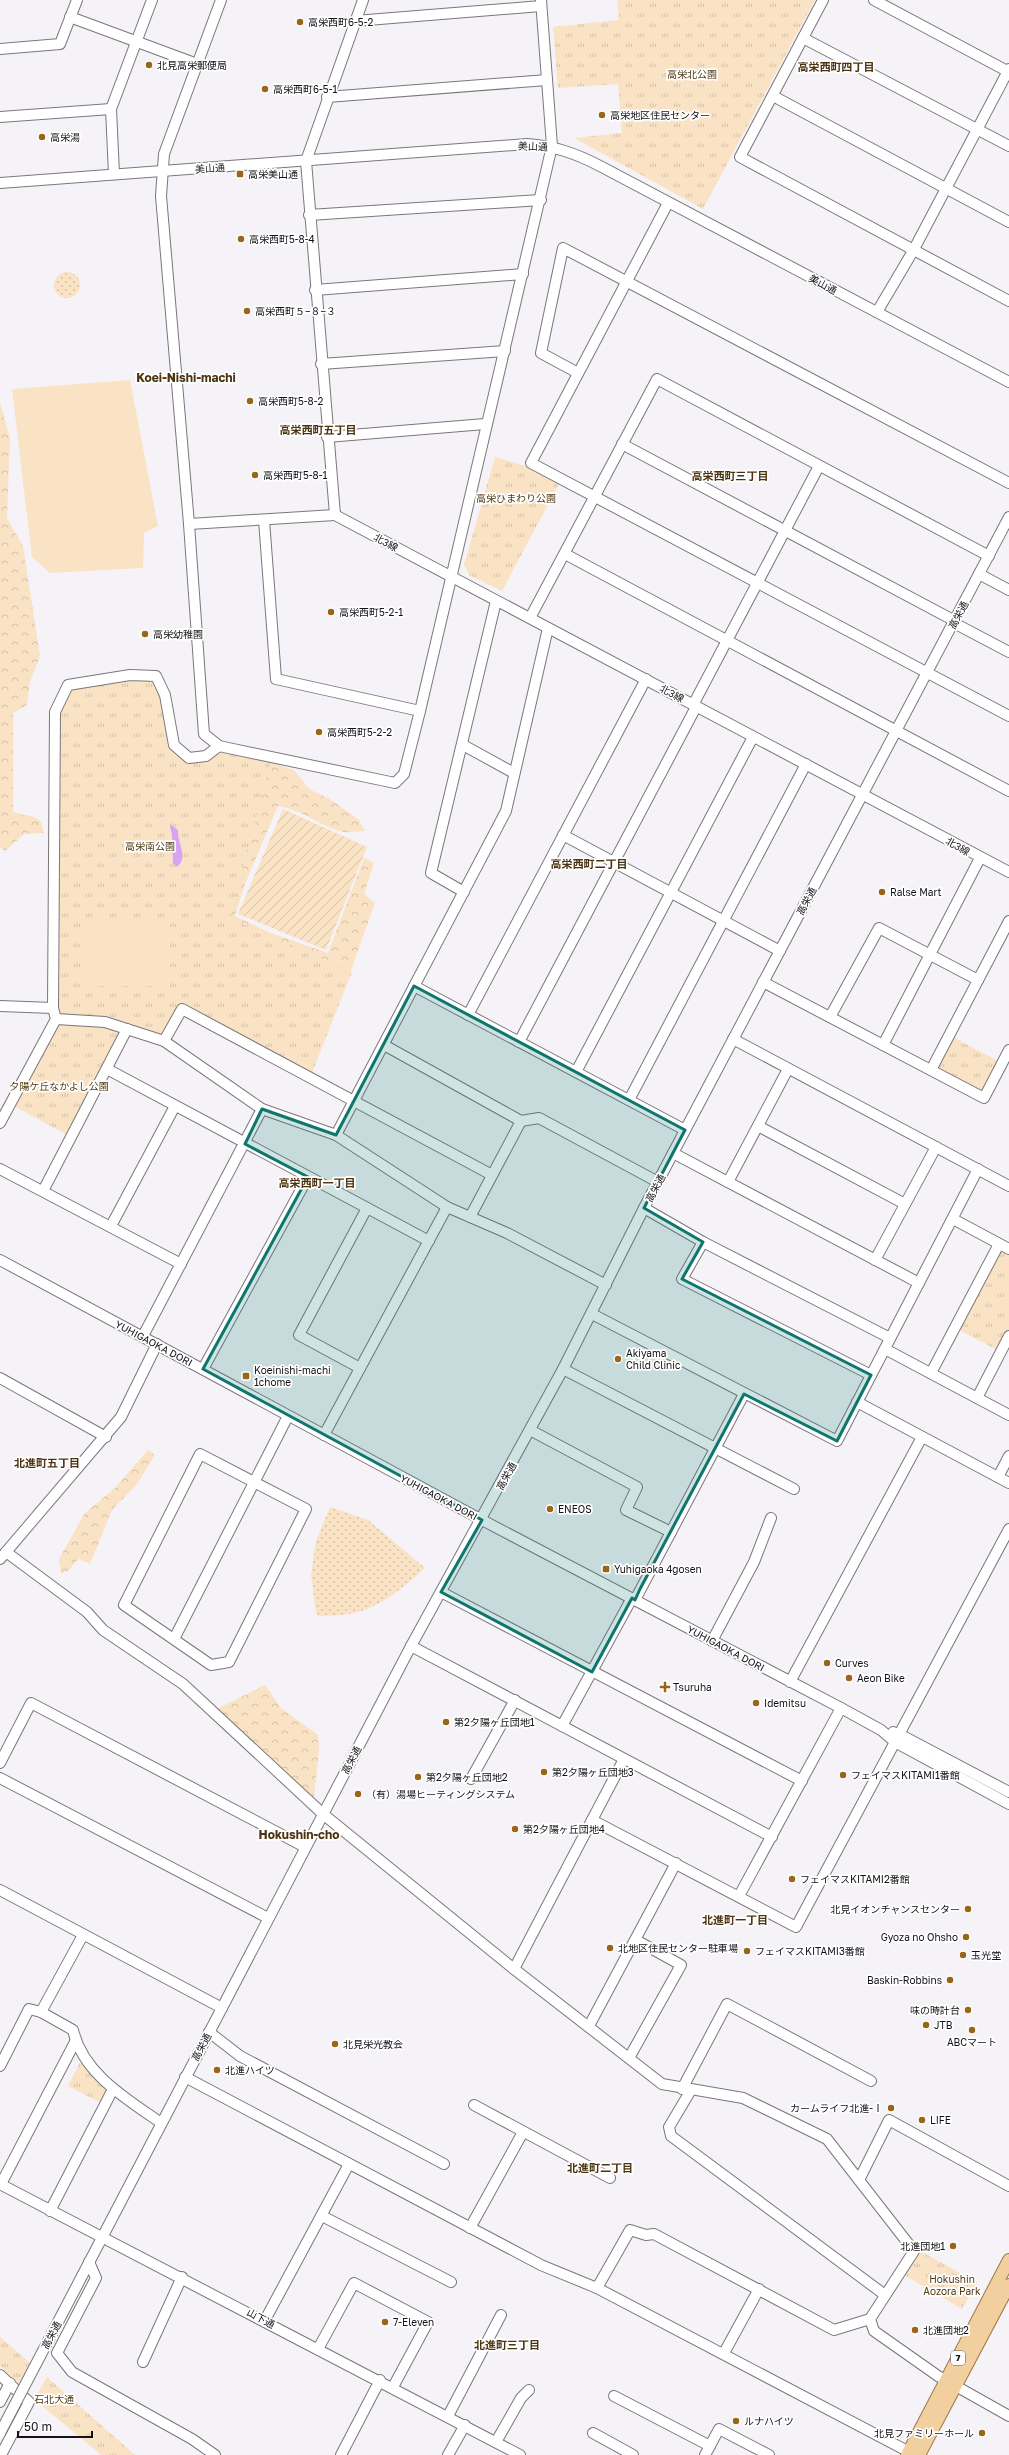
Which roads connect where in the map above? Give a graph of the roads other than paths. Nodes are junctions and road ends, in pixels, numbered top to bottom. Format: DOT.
graph roads {
  1 [pos="77,0"];
  2 [pos="152,0"];
  3 [pos="221,0"];
  4 [pos="363,0"];
  5 [pos="823,0"];
  6 [pos="874,0"];
  7 [pos="541,3"];
  8 [pos="70,17"];
  9 [pos="355,20"];
  10 [pos="803,38"];
  11 [pos="136,42"];
  12 [pos="0,49"];
  13 [pos="197,64"];
  14 [pos="1009,71"];
  15 [pos="547,80"];
  16 [pos="327,96"];
  17 [pos="773,96"];
  18 [pos="111,109"];
  19 [pos="0,117"];
  20 [pos="977,129"];
  21 [pos="552,146"];
  22 [pos="1009,146"];
  23 [pos="306,161"];
  24 [pos="162,170"];
  25 [pos="114,174"];
  26 [pos="0,183"];
  27 [pos="946,189"];
  28 [pos="541,200"];
  29 [pos="668,203"];
  30 [pos="309,215"];
  31 [pos="1009,222"];
  32 [pos="913,251"];
  33 [pos="523,274"];
  34 [pos="628,282"];
  35 [pos="315,290"];
  36 [pos="1009,301"];
  37 [pos="877,312"];
  38 [pos="505,351"];
  39 [pos="321,364"];
  40 [pos="578,373"];
  41 [pos="1009,382"];
  42 [pos="486,424"];
  43 [pos="327,437"];
  44 [pos="622,444"];
  45 [pos="819,466"];
  46 [pos="1009,483"];
  47 [pos="594,496"];
  48 [pos="335,515"];
  49 [pos="264,520"];
  50 [pos="1008,522"];
  51 [pos="189,524"];
  52 [pos="785,531"];
  53 [pos="565,554"];
  54 [pos="989,556"];
  55 [pos="979,574"];
  56 [pos="451,576"];
  57 [pos="758,582"];
  58 [pos="1009,590"];
  59 [pos="496,601"];
  60 [pos="530,618"];
  61 [pos="954,622"];
  62 [pos="548,628"];
  63 [pos="727,639"];
  64 [pos="1009,652"];
  65 [pos="927,672"];
  66 [pos="646,679"];
  67 [pos="695,706"];
  68 [pos="420,711"];
  69 [pos="1009,716"];
  70 [pos="897,730"];
  71 [pos="753,737"];
  72 [pos="463,745"];
  73 [pos="219,746"];
  74 [pos="806,764"];
  75 [pos="514,773"];
  76 [pos="1009,791"];
  77 [pos="863,794"];
  78 [pos="563,835"];
  79 [pos="980,858"];
  80 [pos="614,862"];
  81 [pos="1009,872"];
  82 [pos="464,892"];
  83 [pos="670,892"];
  84 [pos="725,921"];
  85 [pos="1009,921"];
  86 [pos="780,951"];
  87 [pos="930,955"];
  88 [pos="978,980"];
  89 [pos="763,982"];
  90 [pos="414,986"];
  91 [pos="0,1006"];
  92 [pos="53,1008"];
  93 [pos="468,1015"];
  94 [pos="830,1017"];
  95 [pos="56,1019"];
  96 [pos="127,1029"];
  97 [pos="733,1039"];
  98 [pos="164,1041"];
  99 [pos="519,1042"];
  100 [pos="384,1045"];
  101 [pos="883,1045"];
  102 [pos="1009,1050"];
  103 [pos="106,1069"];
  104 [pos="788,1069"];
  105 [pos="931,1070"];
  106 [pos="576,1072"];
  107 [pos="629,1100"];
  108 [pos="354,1101"];
  109 [pos="175,1106"];
  110 [pos="262,1109"];
  111 [pos="521,1121"];
  112 [pos="0,1123"];
  113 [pos="758,1126"];
  114 [pos="685,1130"];
  115 [pos="336,1135"];
  116 [pos="245,1144"];
  117 [pos="936,1147"];
  118 [pos="673,1153"];
  119 [pos="0,1169"];
  120 [pos="978,1170"];
  121 [pos="492,1176"];
  122 [pos="308,1177"];
  123 [pos="658,1182"];
  124 [pos="728,1182"];
  125 [pos="1009,1186"];
  126 [pos="43,1191"];
  127 [pos="905,1204"];
  128 [pos="447,1207"];
  129 [pos="367,1208"];
  130 [pos="644,1208"];
  131 [pos="470,1217"];
  132 [pos="953,1219"];
  133 [pos="112,1226"];
  134 [pos="429,1241"];
  135 [pos="702,1242"];
  136 [pos="1000,1244"];
  137 [pos="1009,1249"];
  138 [pos="0,1260"];
  139 [pos="875,1260"];
  140 [pos="181,1264"];
  141 [pos="919,1283"];
  142 [pos="606,1285"];
  143 [pos="592,1314"];
  144 [pos="143,1336"];
  145 [pos="1009,1336"];
  146 [pos="890,1338"];
  147 [pos="157,1344"];
  148 [pos="884,1349"];
  149 [pos="360,1368"];
  150 [pos="563,1369"];
  151 [pos="204,1370"];
  152 [pos="931,1373"];
  153 [pos="871,1375"];
  154 [pos="0,1378"];
  155 [pos="744,1394"];
  156 [pos="977,1398"];
  157 [pos="857,1402"];
  158 [pos="1009,1415"];
  159 [pos="288,1416"];
  160 [pos="530,1430"];
  161 [pos="324,1435"];
  162 [pos="106,1437"];
  163 [pos="922,1437"];
  164 [pos="716,1449"];
  165 [pos="1009,1456"];
  166 [pos="998,1477"];
  167 [pos="254,1482"];
  168 [pos="1009,1483"];
  169 [pos="794,1489"];
  170 [pos="771,1518"];
  171 [pos="482,1520"];
  172 [pos="1009,1529"];
  173 [pos="672,1532"];
  174 [pos="3,1555"];
  175 [pos="441,1592"];
  176 [pos="633,1599"];
  177 [pos="174,1639"];
  178 [pos="712,1641"];
  179 [pos="412,1646"];
  180 [pos="592,1672"];
  181 [pos="790,1682"];
  182 [pos="514,1700"];
  183 [pos="841,1708"];
  184 [pos="562,1726"];
  185 [pos="897,1738"];
  186 [pos="624,1759"];
  187 [pos="0,1763"];
  188 [pos="0,1778"];
  189 [pos="470,1779"];
  190 [pos="802,1781"];
  191 [pos="1009,1792"];
  192 [pos="1009,1804"];
  193 [pos="323,1814"];
  194 [pos="592,1820"];
  195 [pos="772,1837"];
  196 [pos="305,1847"];
  197 [pos="676,1863"];
  198 [pos="0,1890"];
  199 [pos="740,1896"];
  200 [pos="268,1918"];
  201 [pos="83,1935"];
  202 [pos="636,1940"];
  203 [pos="514,1969"];
  204 [pos="222,2008"];
  205 [pos="41,2012"];
  206 [pos="589,2026"];
  207 [pos="209,2032"];
  208 [pos="75,2042"];
  209 [pos="629,2058"];
  210 [pos="0,2066"];
  211 [pos="185,2077"];
  212 [pos="871,2081"];
  213 [pos="113,2089"];
  214 [pos="687,2090"];
  215 [pos="474,2105"];
  216 [pos="161,2124"];
  217 [pos="523,2132"];
  218 [pos="349,2164"];
  219 [pos="444,2164"];
  220 [pos="610,2178"];
  221 [pos="859,2180"];
  222 [pos="0,2184"];
  223 [pos="1009,2186"];
  224 [pos="50,2211"];
  225 [pos="322,2216"];
  226 [pos="470,2228"];
  227 [pos="103,2238"];
  228 [pos="1009,2260"];
  229 [pos="89,2262"];
  230 [pos="182,2277"];
  231 [pos="451,2282"];
  232 [pos="1009,2285"];
  233 [pos="597,2288"];
  234 [pos="759,2289"];
  235 [pos="885,2295"];
  236 [pos="501,2315"];
  237 [pos="870,2318"];
  238 [pos="265,2320"];
  239 [pos="318,2349"];
  240 [pos="724,2353"];
  241 [pos="143,2362"];
  242 [pos="0,2375"];
  243 [pos="380,2380"];
  244 [pos="10,2383"];
  245 [pos="951,2384"];
  246 [pos="393,2387"];
  247 [pos="529,2390"];
  248 [pos="614,2396"];
  249 [pos="0,2402"];
  250 [pos="448,2416"];
  251 [pos="1009,2416"];
  252 [pos="465,2425"];
  253 [pos="0,2432"];
  254 [pos="593,2433"];
  255 [pos="496,2442"];
  256 [pos="710,2446"];
  257 [pos="5,2454"];
  258 [pos="515,2454"];
  259 [pos="912,2454"];
  260 [pos="215,2455"];
  261 [pos="341,2455"];
  262 [pos="448,2455"];
  263 [pos="633,2455"];
  264 [pos="705,2455"];
  265 [pos="769,2455"];
  1 -- 8 [label="street"];
  2 -- 11 [label="street"];
  3 -- 13 [label="street"];
  4 -- 9 [label="street"];
  5 -- 10 [label="street"];
  6 -- 14 [label="street"];
  7 -- 9 [label="street"];
  7 -- 15 [label="street"];
  8 -- 11 [label="street"];
  8 -- 12 [label="street"];
  9 -- 16 [label="street"];
  10 -- 17 [label="street"];
  10 -- 20 [label="street"];
  11 -- 13 [label="street"];
  11 -- 18 [label="street"];
  13 -- 24 [label="street"];
  14 -- 20 [label="street"];
  15 -- 16 [label="street"];
  15 -- 21 [label="street"];
  16 -- 23 [label="street"];
  17 -- 27 [label="street"];
  17 -- 32 [label="street"];
  18 -- 19 [label="street"];
  18 -- 25 [label="street"];
  20 -- 22 [label="street"];
  20 -- 27 [label="street"];
  21 -- 23 [label="street, 美山通"];
  21 -- 28 [label="street"];
  21 -- 29 [label="street, 美山通"];
  23 -- 24 [label="street, 美山通"];
  23 -- 30 [label="street"];
  24 -- 25 [label="street, 美山通"];
  24 -- 51 [label="street"];
  25 -- 26 [label="street, 美山通"];
  27 -- 31 [label="street"];
  27 -- 32 [label="street"];
  28 -- 30 [label="street"];
  28 -- 33 [label="street"];
  29 -- 34 [label="street"];
  29 -- 37 [label="street, 美山通"];
  30 -- 35 [label="street"];
  32 -- 36 [label="street"];
  32 -- 37 [label="street"];
  33 -- 35 [label="street"];
  33 -- 38 [label="street"];
  34 -- 40 [label="street"];
  34 -- 40 [label="street"];
  34 -- 46 [label="street"];
  35 -- 39 [label="street"];
  37 -- 41 [label="street, 美山通"];
  38 -- 39 [label="street"];
  38 -- 42 [label="street"];
  39 -- 43 [label="street"];
  40 -- 47 [label="street"];
  42 -- 43 [label="street"];
  42 -- 56 [label="street"];
  43 -- 48 [label="street"];
  44 -- 45 [label="street"];
  44 -- 47 [label="street"];
  44 -- 52 [label="street"];
  45 -- 52 [label="street"];
  45 -- 54 [label="street"];
  47 -- 53 [label="street"];
  47 -- 57 [label="street"];
  48 -- 49 [label="street"];
  48 -- 56 [label="street, 北3線"];
  49 -- 51 [label="street"];
  49 -- 68 [label="street"];
  50 -- 54 [label="street, 高栄通"];
  51 -- 73 [label="street"];
  52 -- 57 [label="street"];
  52 -- 61 [label="street"];
  53 -- 60 [label="street"];
  53 -- 63 [label="street"];
  54 -- 55 [label="street, 高栄通"];
  55 -- 58 [label="street"];
  55 -- 61 [label="street, 高栄通"];
  56 -- 59 [label="street, 北3線"];
  56 -- 68 [label="street"];
  57 -- 63 [label="street"];
  57 -- 65 [label="street"];
  59 -- 60 [label="street, 北3線"];
  59 -- 72 [label="street"];
  60 -- 62 [label="street, 北3線"];
  61 -- 64 [label="street"];
  61 -- 65 [label="street, 高栄通"];
  62 -- 66 [label="street, 北3線"];
  62 -- 75 [label="street"];
  63 -- 67 [label="street"];
  63 -- 70 [label="street"];
  65 -- 69 [label="street"];
  65 -- 70 [label="street, 高栄通"];
  66 -- 67 [label="street, 北3線"];
  66 -- 78 [label="street"];
  67 -- 71 [label="street, 北3線"];
  67 -- 80 [label="street"];
  68 -- 73 [label="street"];
  70 -- 76 [label="street"];
  70 -- 77 [label="street, 高栄通"];
  71 -- 74 [label="street, 北3線"];
  71 -- 83 [label="street"];
  72 -- 75 [label="street"];
  72 -- 82 [label="street"];
  73 -- 92 [label="street"];
  74 -- 77 [label="street, 北3線"];
  74 -- 84 [label="street"];
  75 -- 82 [label="street"];
  77 -- 79 [label="street, 北3線"];
  77 -- 86 [label="street, 高栄通"];
  78 -- 80 [label="street"];
  78 -- 93 [label="street"];
  79 -- 81 [label="street, 北3線"];
  79 -- 87 [label="street"];
  80 -- 83 [label="street"];
  80 -- 99 [label="street"];
  82 -- 90 [label="street"];
  83 -- 84 [label="street"];
  83 -- 106 [label="street"];
  84 -- 86 [label="street"];
  84 -- 107 [label="street"];
  85 -- 88 [label="street"];
  86 -- 89 [label="street, 高栄通"];
  87 -- 88 [label="street"];
  87 -- 94 [label="street"];
  87 -- 101 [label="street"];
  88 -- 105 [label="street"];
  89 -- 94 [label="street"];
  89 -- 97 [label="street, 高栄通"];
  90 -- 93 [label="street"];
  90 -- 100 [label="street"];
  91 -- 92 [label="street"];
  92 -- 95 [label="street"];
  93 -- 99 [label="street"];
  94 -- 101 [label="street"];
  95 -- 96 [label="street"];
  95 -- 112 [label="street"];
  96 -- 98 [label="street"];
  96 -- 103 [label="street"];
  97 -- 104 [label="street"];
  97 -- 114 [label="street, 高栄通"];
  98 -- 108 [label="street"];
  98 -- 110 [label="street"];
  99 -- 106 [label="street"];
  100 -- 108 [label="street"];
  100 -- 111 [label="street"];
  101 -- 105 [label="street"];
  102 -- 105 [label="street"];
  103 -- 109 [label="street"];
  103 -- 126 [label="street"];
  104 -- 113 [label="street"];
  104 -- 117 [label="street"];
  106 -- 107 [label="street"];
  107 -- 114 [label="street"];
  108 -- 115 [label="street"];
  108 -- 121 [label="street"];
  109 -- 116 [label="street"];
  109 -- 133 [label="street"];
  110 -- 115 [label="street"];
  110 -- 116 [label="street"];
  111 -- 121 [label="street"];
  111 -- 123 [label="street"];
  113 -- 124 [label="street"];
  113 -- 127 [label="street"];
  114 -- 118 [label="street, 高栄通"];
  115 -- 128 [label="street"];
  116 -- 122 [label="street"];
  116 -- 140 [label="street"];
  117 -- 120 [label="street"];
  117 -- 127 [label="street"];
  118 -- 123 [label="street, 高栄通"];
  118 -- 124 [label="street"];
  119 -- 126 [label="street"];
  120 -- 125 [label="street"];
  120 -- 132 [label="street"];
  121 -- 131 [label="street"];
  122 -- 129 [label="street"];
  122 -- 151 [label="street"];
  123 -- 130 [label="street, 高栄通"];
  124 -- 139 [label="street"];
  126 -- 133 [label="street"];
  127 -- 139 [label="street"];
  128 -- 131 [label="street"];
  128 -- 134 [label="street"];
  129 -- 134 [label="street"];
  129 -- 149 [label="street"];
  130 -- 135 [label="street"];
  130 -- 142 [label="street, 高栄通"];
  131 -- 142 [label="street"];
  132 -- 136 [label="street"];
  132 -- 141 [label="street"];
  133 -- 140 [label="street"];
  134 -- 149 [label="street"];
  135 -- 146 [label="street"];
  135 -- 153 [label="street"];
  136 -- 137 [label="street"];
  136 -- 152 [label="street"];
  138 -- 144 [label="street, YUHIGAOKA DORI"];
  139 -- 141 [label="street"];
  140 -- 144 [label="street"];
  141 -- 146 [label="street"];
  142 -- 143 [label="street, 高栄通"];
  143 -- 150 [label="street, 高栄通"];
  143 -- 155 [label="street"];
  144 -- 147 [label="street, YUHIGAOKA DORI"];
  145 -- 156 [label="street"];
  146 -- 148 [label="street"];
  147 -- 151 [label="street, YUHIGAOKA DORI"];
  147 -- 162 [label="street"];
  148 -- 152 [label="street"];
  148 -- 153 [label="street"];
  149 -- 161 [label="street"];
  150 -- 160 [label="street, 高栄通"];
  150 -- 164 [label="street"];
  151 -- 159 [label="street, YUHIGAOKA DORI"];
  152 -- 156 [label="street"];
  153 -- 157 [label="street"];
  154 -- 162 [label="street"];
  155 -- 157 [label="street"];
  155 -- 164 [label="street"];
  156 -- 158 [label="street"];
  157 -- 163 [label="street"];
  159 -- 161 [label="street, YUHIGAOKA DORI"];
  159 -- 167 [label="street"];
  160 -- 171 [label="street, 高栄通"];
  160 -- 173 [label="street"];
  161 -- 171 [label="street, YUHIGAOKA DORI"];
  162 -- 174 [label="street"];
  163 -- 166 [label="street"];
  163 -- 181 [label="street"];
  164 -- 169 [label="street"];
  164 -- 173 [label="street"];
  165 -- 166 [label="street"];
  166 -- 168 [label="street"];
  167 -- 177 [label="street"];
  167 -- 177 [label="street"];
  167 -- 177 [label="street"];
  170 -- 178 [label="street"];
  171 -- 175 [label="street, 高栄通"];
  171 -- 176 [label="street, YUHIGAOKA DORI"];
  172 -- 185 [label="street"];
  173 -- 176 [label="street"];
  174 -- 193 [label="street"];
  175 -- 179 [label="street, 高栄通"];
  175 -- 180 [label="street"];
  176 -- 178 [label="street, YUHIGAOKA DORI"];
  176 -- 180 [label="street"];
  178 -- 181 [label="street, YUHIGAOKA DORI"];
  179 -- 182 [label="street"];
  179 -- 193 [label="street, 高栄通"];
  180 -- 184 [label="street"];
  180 -- 190 [label="street"];
  181 -- 183 [label="street, YUHIGAOKA DORI"];
  182 -- 184 [label="street"];
  182 -- 189 [label="street"];
  183 -- 185 [label="street, YUHIGAOKA DORI"];
  183 -- 190 [label="street"];
  184 -- 186 [label="street"];
  185 -- 191 [label="street, YUHIGAOKA DORI"];
  185 -- 192 [label="street, YUHIGAOKA DORI"];
  185 -- 199 [label="street"];
  186 -- 194 [label="street"];
  186 -- 195 [label="street"];
  187 -- 196 [label="street"];
  188 -- 200 [label="street"];
  190 -- 195 [label="street"];
  193 -- 196 [label="street, 高栄通"];
  193 -- 203 [label="street"];
  194 -- 197 [label="street"];
  194 -- 203 [label="street"];
  195 -- 199 [label="street"];
  196 -- 200 [label="street, 高栄通"];
  197 -- 199 [label="street"];
  197 -- 202 [label="street"];
  198 -- 201 [label="street"];
  200 -- 204 [label="street, 高栄通"];
  201 -- 204 [label="street"];
  201 -- 205 [label="street"];
  202 -- 206 [label="street"];
  202 -- 209 [label="street"];
  203 -- 206 [label="street"];
  204 -- 207 [label="street, 高栄通"];
  205 -- 208 [label="street"];
  205 -- 210 [label="street"];
  206 -- 209 [label="street"];
  207 -- 211 [label="street, 高栄通"];
  207 -- 219 [label="street"];
  208 -- 213 [label="street"];
  208 -- 222 [label="street"];
  209 -- 214 [label="street"];
  211 -- 216 [label="street, 高栄通"];
  211 -- 218 [label="street"];
  212 -- 214 [label="street"];
  213 -- 216 [label="street"];
  213 -- 224 [label="street"];
  214 -- 221 [label="street"];
  214 -- 235 [label="street"];
  215 -- 217 [label="street"];
  216 -- 227 [label="street, 高栄通"];
  217 -- 220 [label="street"];
  217 -- 226 [label="street"];
  218 -- 225 [label="street"];
  218 -- 226 [label="street"];
  221 -- 223 [label="street"];
  221 -- 235 [label="street"];
  222 -- 224 [label="street, 山下通"];
  224 -- 227 [label="street, 山下通"];
  225 -- 231 [label="street"];
  225 -- 238 [label="street"];
  226 -- 233 [label="street"];
  227 -- 229 [label="street, 高栄通"];
  227 -- 230 [label="street, 山下通"];
  228 -- 245 [label="main road, 7"];
  229 -- 253 [label="street, 高栄通, bridge"];
  229 -- 260 [label="street"];
  230 -- 238 [label="street, 山下通"];
  230 -- 241 [label="street"];
  232 -- 245 [label="main road, 7"];
  233 -- 234 [label="street"];
  233 -- 240 [label="street"];
  234 -- 237 [label="street"];
  234 -- 240 [label="street"];
  235 -- 237 [label="street"];
  236 -- 250 [label="street"];
  237 -- 245 [label="street"];
  238 -- 239 [label="street, 山下通"];
  239 -- 243 [label="street, 山下通"];
  239 -- 246 [label="street"];
  240 -- 259 [label="street"];
  242 -- 244 [label="street"];
  243 -- 246 [label="street, 山下通"];
  243 -- 261 [label="street"];
  244 -- 249 [label="street"];
  244 -- 257 [label="street"];
  245 -- 251 [label="street"];
  245 -- 259 [label="main road, 7"];
  246 -- 250 [label="street, 山下通"];
  247 -- 255 [label="street"];
  248 -- 256 [label="street"];
  250 -- 252 [label="street, 山下通"];
  252 -- 255 [label="street, 山下通"];
  252 -- 262 [label="street"];
  254 -- 263 [label="street"];
  255 -- 258 [label="street, 山下通"];
  256 -- 264 [label="street"];
  256 -- 265 [label="street"];
}
